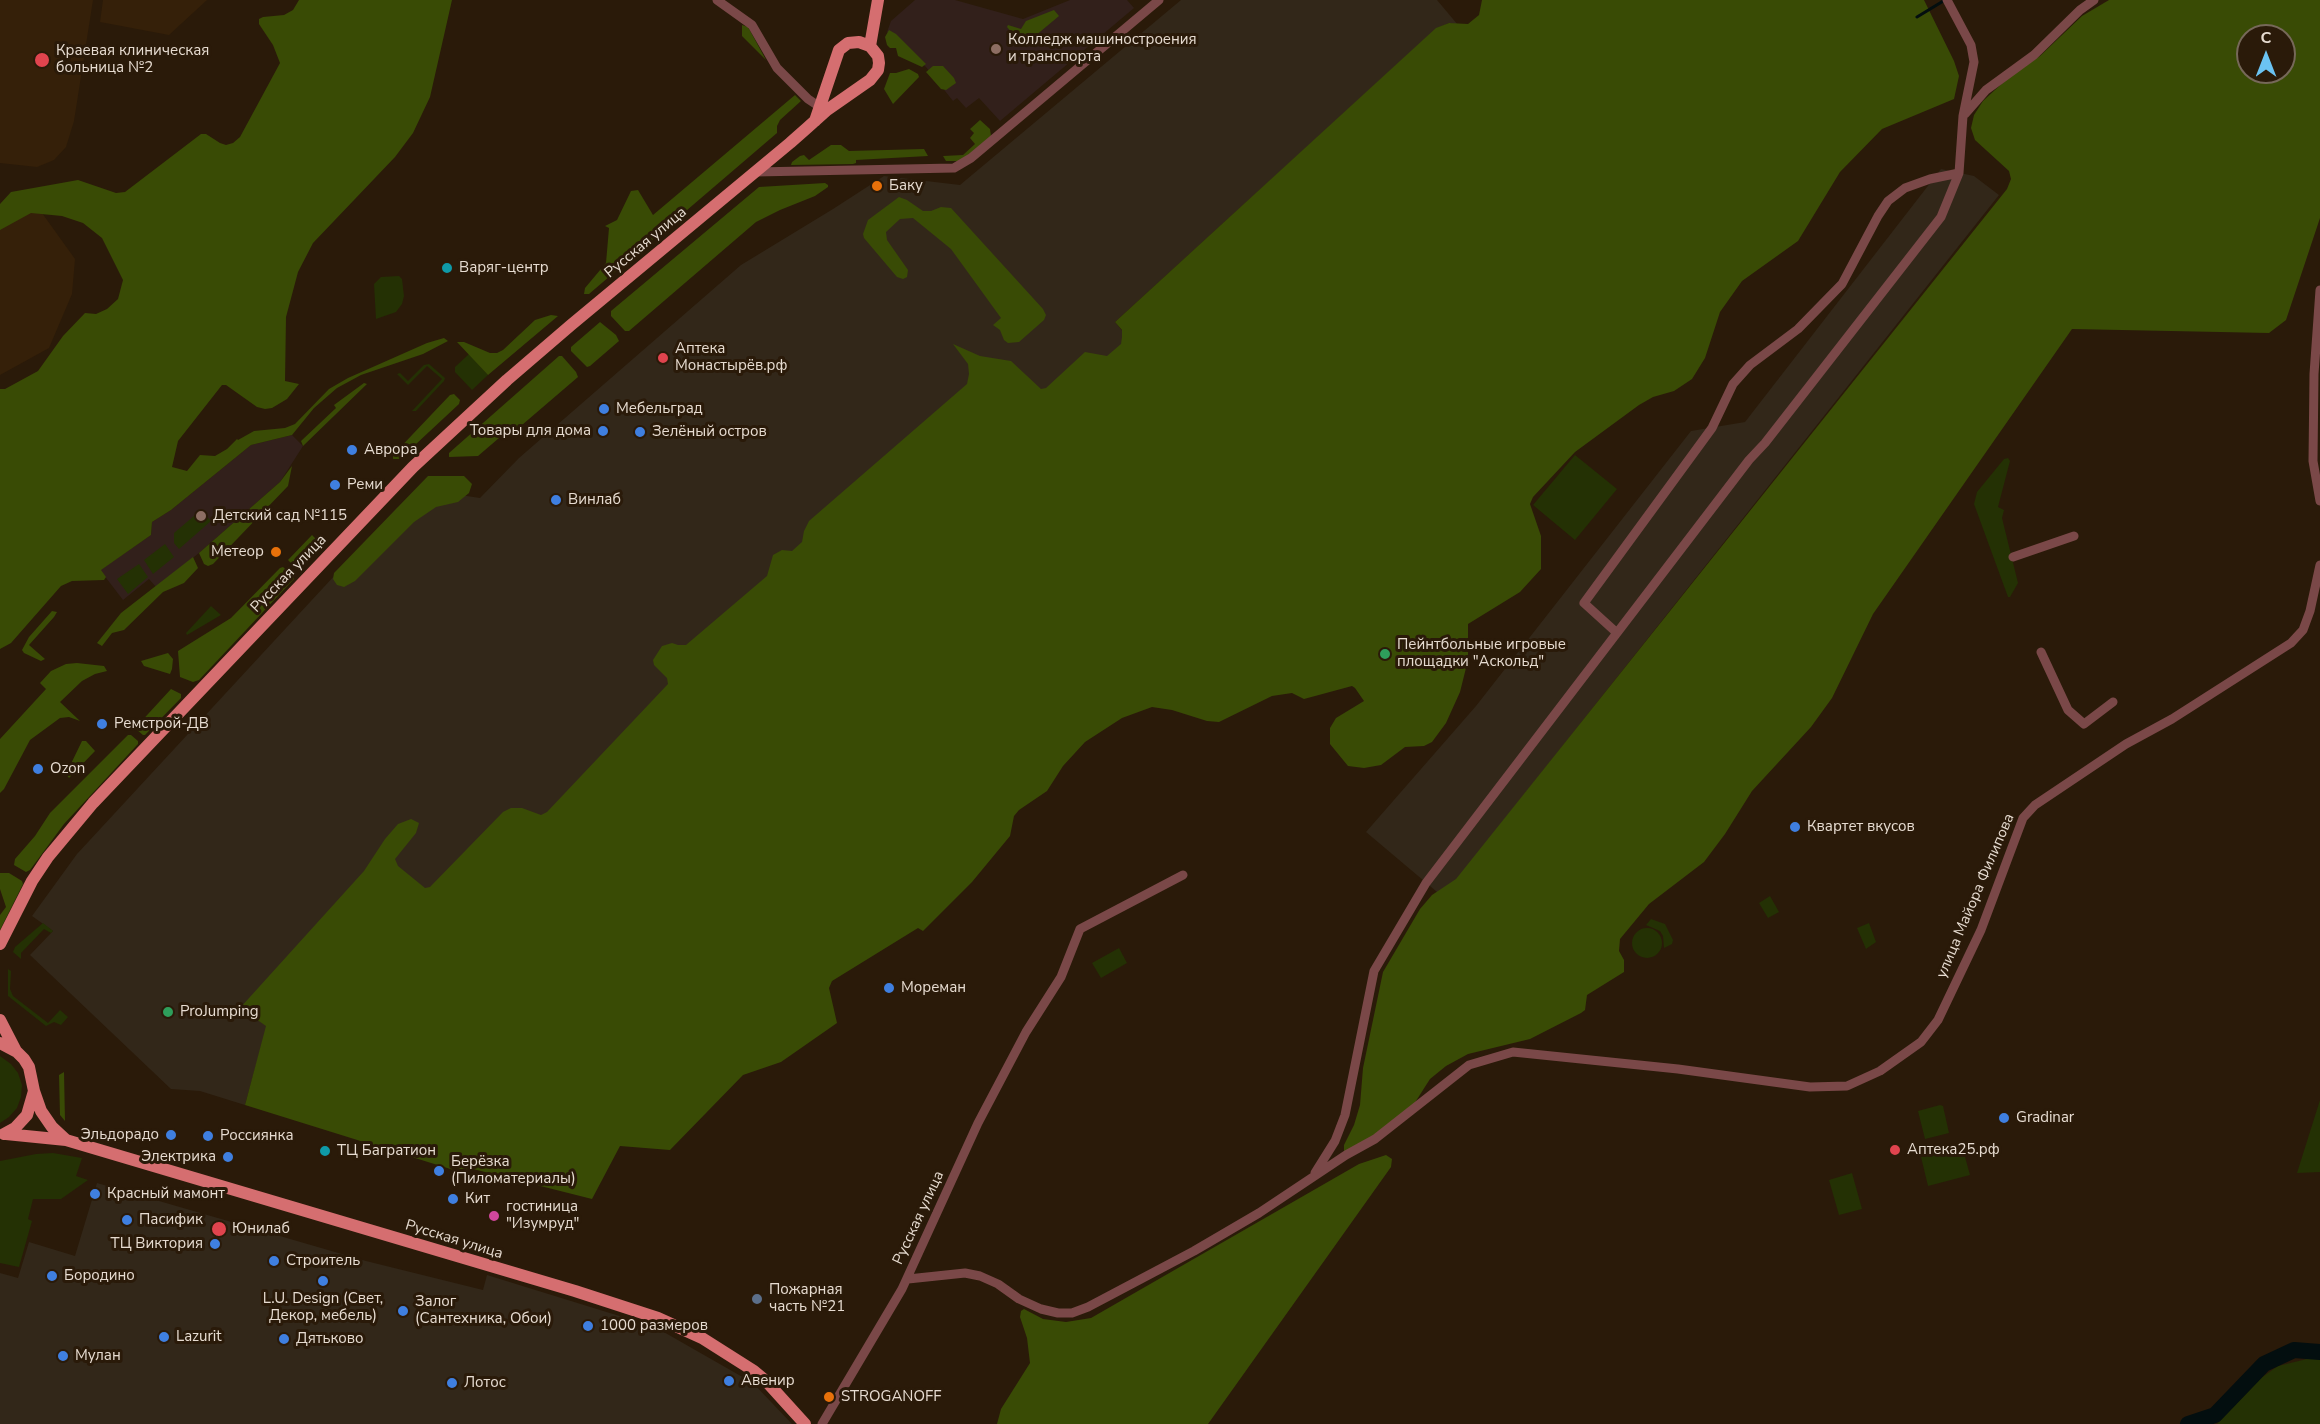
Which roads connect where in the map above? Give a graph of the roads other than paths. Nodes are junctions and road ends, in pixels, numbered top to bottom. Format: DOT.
graph roads {
  1 [pos="717,0"];
  2 [pos="878,0"];
  3 [pos="1159,0"];
  4 [pos="1947,0"];
  5 [pos="2094,0"];
  6 [pos="870,46"];
  7 [pos="820,107"];
  8 [pos="1963,116"];
  9 [pos="815,121"];
  10 [pos="755,172"];
  11 [pos="1959,173"];
  12 [pos="2320,290"];
  13 [pos="2320,501"];
  14 [pos="2074,536"];
  15 [pos="2013,557"];
  16 [pos="2320,565"];
  17 [pos="1617,633"];
  18 [pos="2041,652"];
  19 [pos="2113,702"];
  20 [pos="1183,875"];
  21 [pos="0,944"];
  22 [pos="0,1020"];
  23 [pos="0,1043"];
  24 [pos="17,1052"];
  25 [pos="34,1091"];
  26 [pos="3,1135"];
  27 [pos="66,1140"];
  28 [pos="1312,1178"];
  29 [pos="908,1279"];
  30 [pos="805,1424"];
  31 [pos="822,1424"];
  1 -- 7 [label="street"];
  2 -- 6 [label="main road"];
  3 -- 10 [label="street"];
  4 -- 8 [label="street"];
  5 -- 8 [label="street"];
  6 -- 7 [label="main road, Русская улица"];
  6 -- 9 [label="main road, Русская улица"];
  7 -- 9 [label="main road, Русская улица"];
  8 -- 11 [label="street"];
  9 -- 10 [label="main road, Русская улица"];
  10 -- 21 [label="main road, Русская улица"];
  11 -- 17 [label="street"];
  11 -- 17 [label="street"];
  12 -- 13 [label="street"];
  14 -- 15 [label="street"];
  16 -- 28 [label="street, улица Майора Филипова"];
  17 -- 28 [label="street"];
  18 -- 19 [label="street"];
  20 -- 29 [label="street, Русская улица"];
  22 -- 24 [label="main road"];
  23 -- 24 [label="main road"];
  24 -- 25 [label="main road"];
  25 -- 26 [label="main road"];
  25 -- 27 [label="main road"];
  26 -- 27 [label="main road, Русская улица"];
  27 -- 30 [label="main road, Русская улица"];
  28 -- 29 [label="street, улица Майора Филипова"];
  29 -- 31 [label="street, Русская улица"];
}
